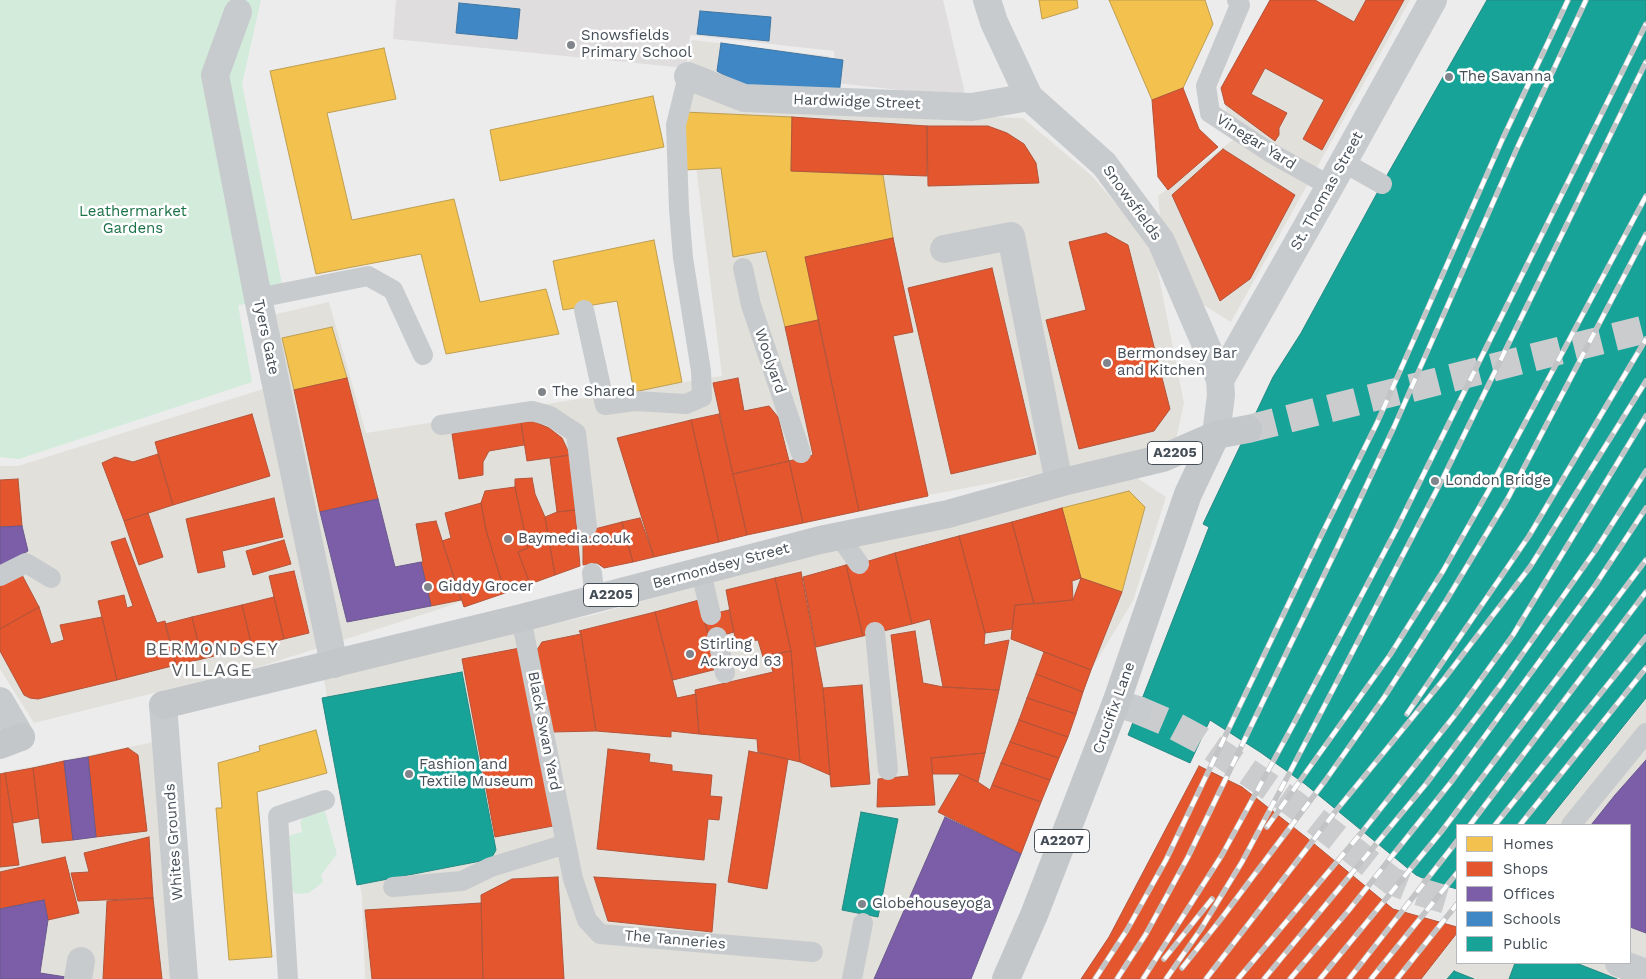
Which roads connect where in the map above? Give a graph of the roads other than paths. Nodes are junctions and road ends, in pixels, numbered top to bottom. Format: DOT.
graph roads {
  1 [pos="988,0"];
  2 [pos="1236,0"];
  3 [pos="1433,0"];
  4 [pos="238,12"];
  5 [pos="688,76"];
  6 [pos="1029,97"];
  7 [pos="1343,162"];
  8 [pos="1382,184"];
  9 [pos="1330,186"];
  10 [pos="944,249"];
  11 [pos="742,268"];
  12 [pos="258,298"];
  13 [pos="584,310"];
  14 [pos="423,355"];
  15 [pos="1220,380"];
  16 [pos="441,425"];
  17 [pos="1248,429"];
  18 [pos="1216,434"];
  19 [pos="801,453"];
  20 [pos="1059,483"];
  21 [pos="587,527"];
  22 [pos="826,534"];
  23 [pos="859,564"];
  24 [pos="701,572"];
  25 [pos="0,576"];
  26 [pos="51,578"];
  27 [pos="711,615"];
  28 [pos="521,618"];
  29 [pos="875,632"];
  30 [pos="717,637"];
  31 [pos="334,664"];
  32 [pos="725,673"];
  33 [pos="0,701"];
  34 [pos="163,704"];
  35 [pos="1646,732"];
  36 [pos="10,741"];
  37 [pos="888,770"];
  38 [pos="325,800"];
  39 [pos="1572,824"];
  40 [pos="566,844"];
  41 [pos="573,879"];
  42 [pos="392,887"];
  43 [pos="863,923"];
  44 [pos="813,952"];
  45 [pos="1622,964"];
  46 [pos="1646,973"];
  47 [pos="184,979"];
  48 [pos="283,979"];
  49 [pos="288,979"];
  50 [pos="852,979"];
  51 [pos="1006,979"];
  1 -- 6 [label="street, Snowsfields"];
  2 -- 9 [label="lane, Vinegar Yard"];
  3 -- 7 [label="street, St. Thomas Street"];
  4 -- 12 [label="street, Tyers Gate"];
  5 -- 6 [label="street, Hardwidge Street"];
  5 -- 13 [label="lane"];
  6 -- 15 [label="street, Snowsfields"];
  7 -- 8 [label="lane"];
  7 -- 9 [label="street, St. Thomas Street"];
  9 -- 15 [label="street, St. Thomas Street"];
  10 -- 20 [label="street"];
  11 -- 19 [label="lane, Woolyard"];
  12 -- 14 [label="lane"];
  12 -- 31 [label="street, Tyers Gate"];
  15 -- 18 [label="street, Snowsfields"];
  16 -- 21 [label="lane"];
  17 -- 18 [label="main road, Bermondsey Street / A2205"];
  18 -- 20 [label="main road, Bermondsey Street / A2205"];
  18 -- 51 [label="main road, Crucifix Lane / A2207"];
  20 -- 22 [label="main road, Bermondsey Street / A2205"];
  22 -- 23 [label="lane"];
  22 -- 24 [label="main road, Bermondsey Street / A2205"];
  24 -- 27 [label="lane"];
  24 -- 28 [label="main road, Bermondsey Street / A2205"];
  25 -- 26 [label="lane"];
  28 -- 31 [label="main road, Bermondsey Street / A2205"];
  28 -- 40 [label="lane, Black Swan Yard"];
  29 -- 37 [label="lane"];
  30 -- 32 [label="lane"];
  31 -- 34 [label="main road, Bermondsey Street / A2205"];
  33 -- 36 [label="street"];
  34 -- 47 [label="street, Whites Grounds"];
  35 -- 39 [label="lane"];
  38 -- 49 [label="lane"];
  40 -- 41 [label="lane, Black Swan Yard"];
  40 -- 42 [label="lane"];
  41 -- 44 [label="lane, The Tanneries"];
  43 -- 50 [label="lane"];
  45 -- 46 [label="street"];
  48 -- 49 [label="lane"];
}
